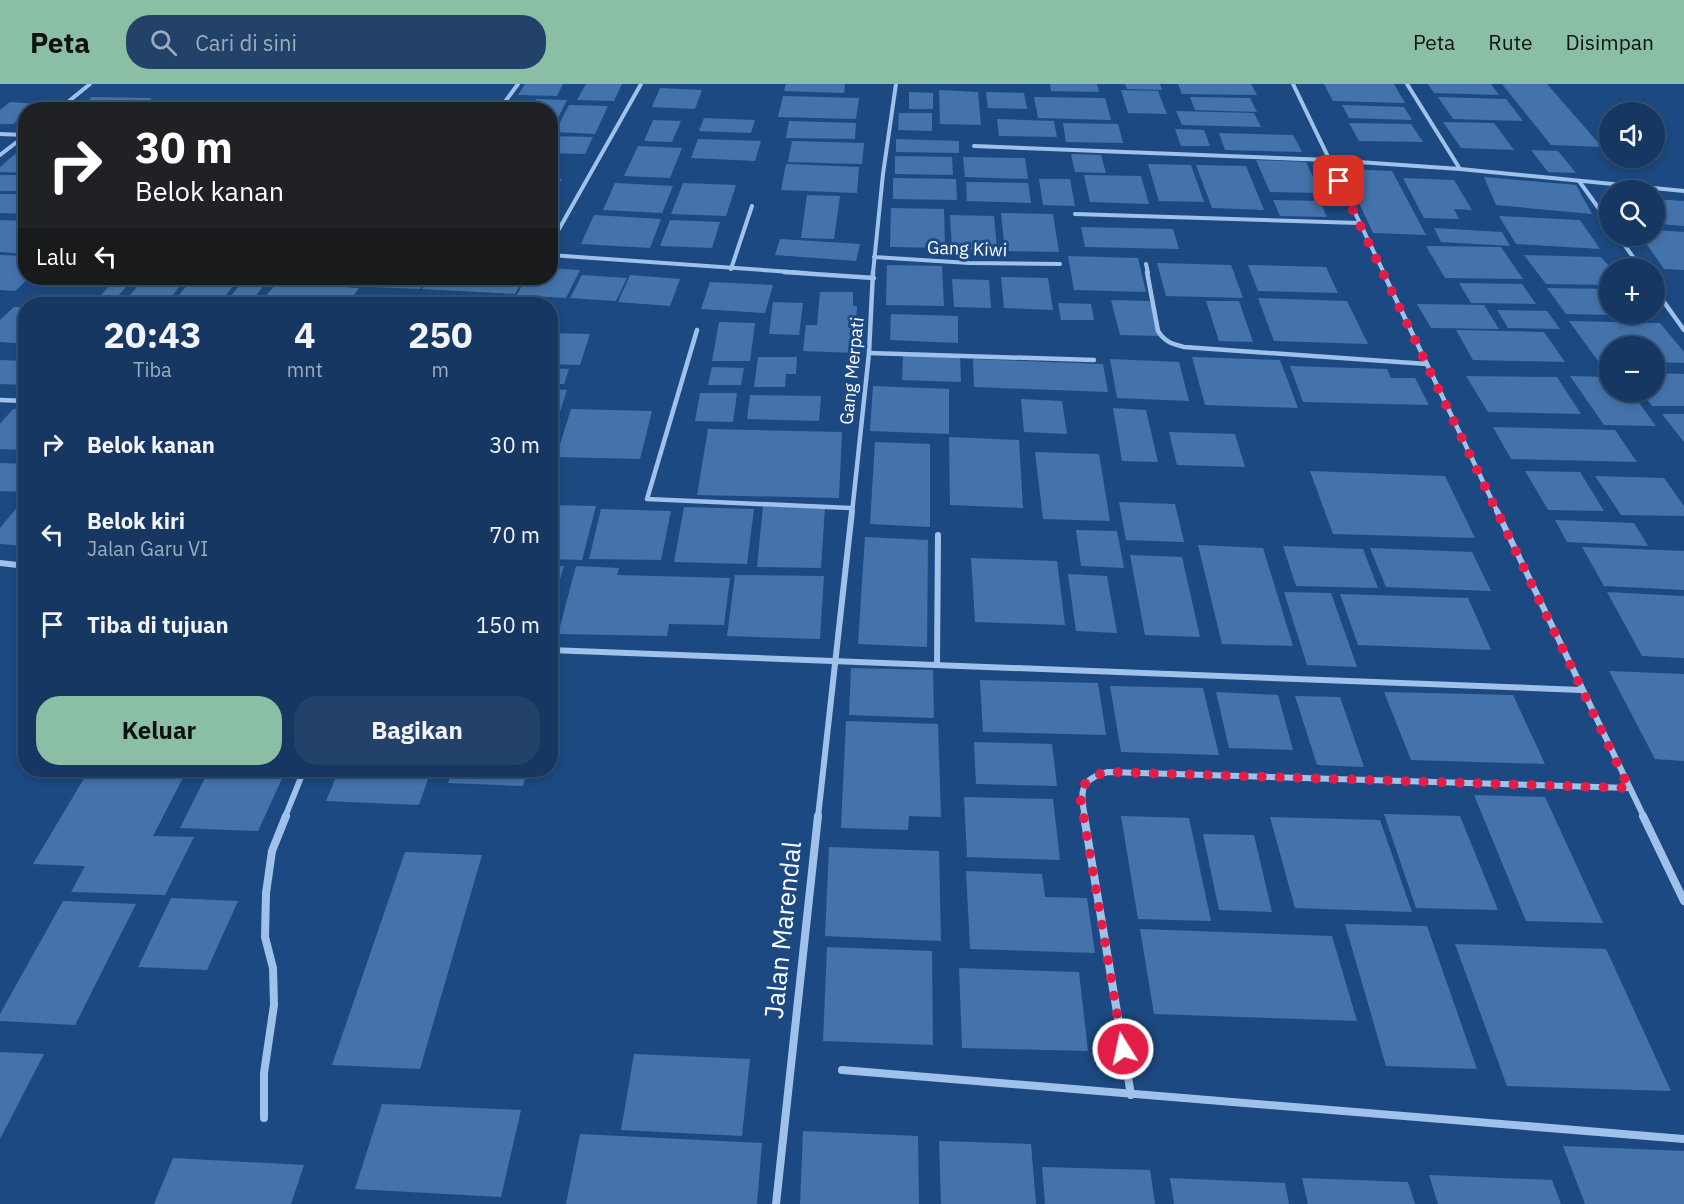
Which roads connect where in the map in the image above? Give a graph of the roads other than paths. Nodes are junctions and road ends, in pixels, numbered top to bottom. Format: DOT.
graph roads {
  1 [pos="90,84"];
  2 [pos="518,84"];
  3 [pos="641,84"];
  4 [pos="896,84"];
  5 [pos="1293,84"];
  6 [pos="1407,84"];
  7 [pos="68,102"];
  8 [pos="505,102"];
  9 [pos="0,134"];
  10 [pos="18,135"];
  11 [pos="18,141"];
  12 [pos="14,144"];
  13 [pos="18,144"];
  14 [pos="974,146"];
  15 [pos="0,155"];
  16 [pos="1329,160"];
  17 [pos="1460,169"];
  18 [pos="1579,181"];
  19 [pos="1684,191"];
  20 [pos="752,206"];
  21 [pos="1599,209"];
  22 [pos="1075,214"];
  23 [pos="1359,223"];
  24 [pos="558,231"];
  25 [pos="558,256"];
  26 [pos="874,257"];
  27 [pos="1060,264"];
  28 [pos="1146,264"];
  29 [pos="731,269"];
  30 [pos="874,278"];
  31 [pos="1665,303"];
  32 [pos="697,330"];
  33 [pos="1684,330"];
  34 [pos="869,352"];
  35 [pos="1094,360"];
  36 [pos="1427,364"];
  37 [pos="0,400"];
  38 [pos="18,401"];
  39 [pos="850,508"];
  40 [pos="938,535"];
  41 [pos="0,563"];
  42 [pos="18,565"];
  43 [pos="558,650"];
  44 [pos="834,662"];
  45 [pos="937,664"];
  46 [pos="1581,690"];
  47 [pos="301,777"];
  48 [pos="1629,788"];
  49 [pos="1674,880"];
  50 [pos="1684,881"];
  51 [pos="1684,901"];
  52 [pos="842,1070"];
  53 [pos="1131,1095"];
  54 [pos="264,1118"];
  55 [pos="1684,1139"];
  56 [pos="776,1204"];
  1 -- 7 [label="street"];
  2 -- 8 [label="street"];
  3 -- 24 [label="street"];
  4 -- 26 [label="street, Gang Merpati"];
  5 -- 16 [label="street"];
  6 -- 17 [label="street"];
  9 -- 10 [label="street"];
  11 -- 12 [label="street"];
  12 -- 13 [label="street"];
  12 -- 15 [label="street"];
  14 -- 16 [label="street"];
  16 -- 17 [label="street"];
  16 -- 23 [label="street"];
  17 -- 18 [label="street"];
  18 -- 19 [label="street"];
  18 -- 21 [label="street"];
  20 -- 29 [label="street"];
  22 -- 23 [label="street"];
  23 -- 36 [label="street"];
  25 -- 29 [label="street"];
  26 -- 27 [label="street, Gang Kiwi"];
  26 -- 30 [label="street, Gang Merpati"];
  28 -- 36 [label="street"];
  29 -- 30 [label="street"];
  30 -- 34 [label="street, Gang Merpati"];
  31 -- 33 [label="street"];
  32 -- 39 [label="street"];
  34 -- 35 [label="street"];
  34 -- 39 [label="street, Gang Merpati"];
  36 -- 46 [label="street"];
  37 -- 38 [label="street"];
  39 -- 44 [label="street, Gang Merpati"];
  40 -- 45 [label="street"];
  41 -- 42 [label="street"];
  43 -- 44 [label="street"];
  44 -- 45 [label="street"];
  44 -- 56 [label="street, Jalan Marendal"];
  45 -- 46 [label="street"];
  46 -- 48 [label="street"];
  47 -- 54 [label="street"];
  48 -- 49 [label="street"];
  48 -- 53 [label="street"];
  49 -- 50 [label="street"];
  49 -- 51 [label="street"];
  52 -- 53 [label="street"];
  53 -- 55 [label="street"];
}
